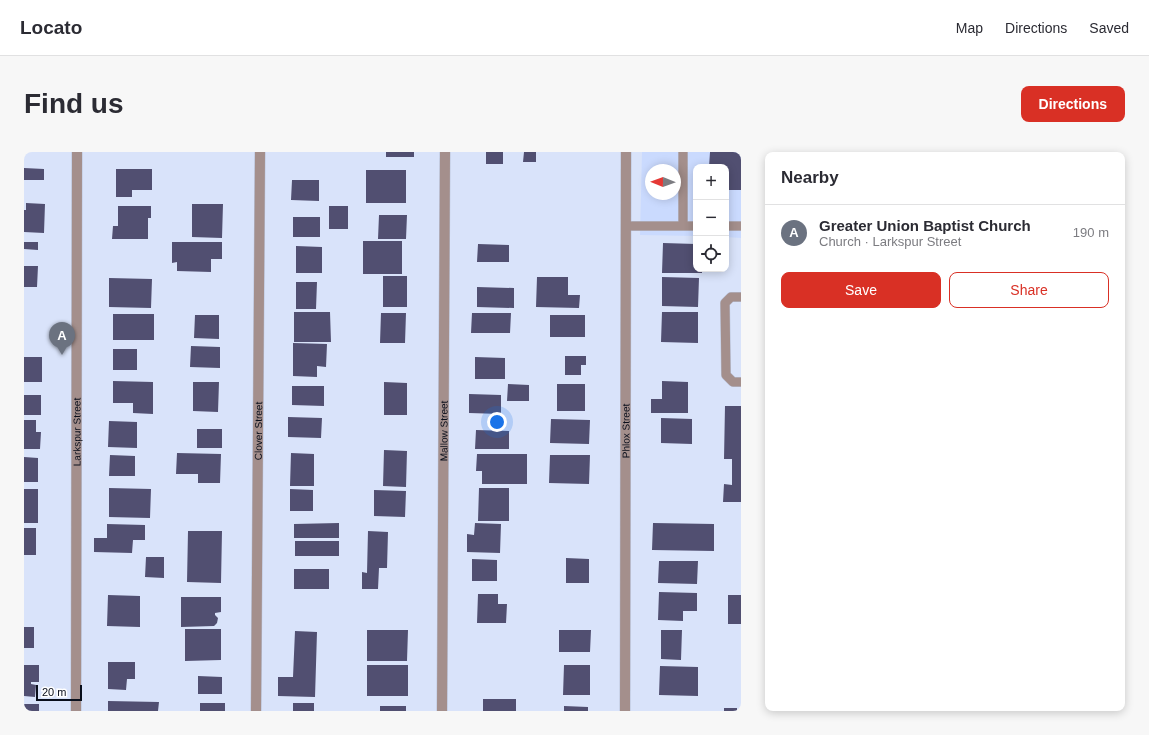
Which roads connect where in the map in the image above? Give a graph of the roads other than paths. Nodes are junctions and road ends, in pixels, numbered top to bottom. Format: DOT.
graph roads {
  1 [pos="77,152"];
  2 [pos="260,152"];
  3 [pos="445,152"];
  4 [pos="626,152"];
  5 [pos="683,152"];
  6 [pos="626,226"];
  7 [pos="682,226"];
  8 [pos="693,226"];
  9 [pos="729,226"];
  10 [pos="741,226"];
  11 [pos="741,297"];
  12 [pos="741,382"];
  13 [pos="76,711"];
  14 [pos="256,711"];
  15 [pos="442,711"];
  16 [pos="625,711"];
  1 -- 13 [label="street, Larkspur Street"];
  2 -- 14 [label="street, Clover Street"];
  3 -- 15 [label="street, Mallow Street"];
  4 -- 6 [label="street, Phlox Street"];
  5 -- 7 [label="lane"];
  6 -- 7 [label="lane"];
  6 -- 16 [label="street, Phlox Street"];
  7 -- 8 [label="lane"];
  9 -- 10 [label="lane"];
  11 -- 12 [label="lane"];
}
